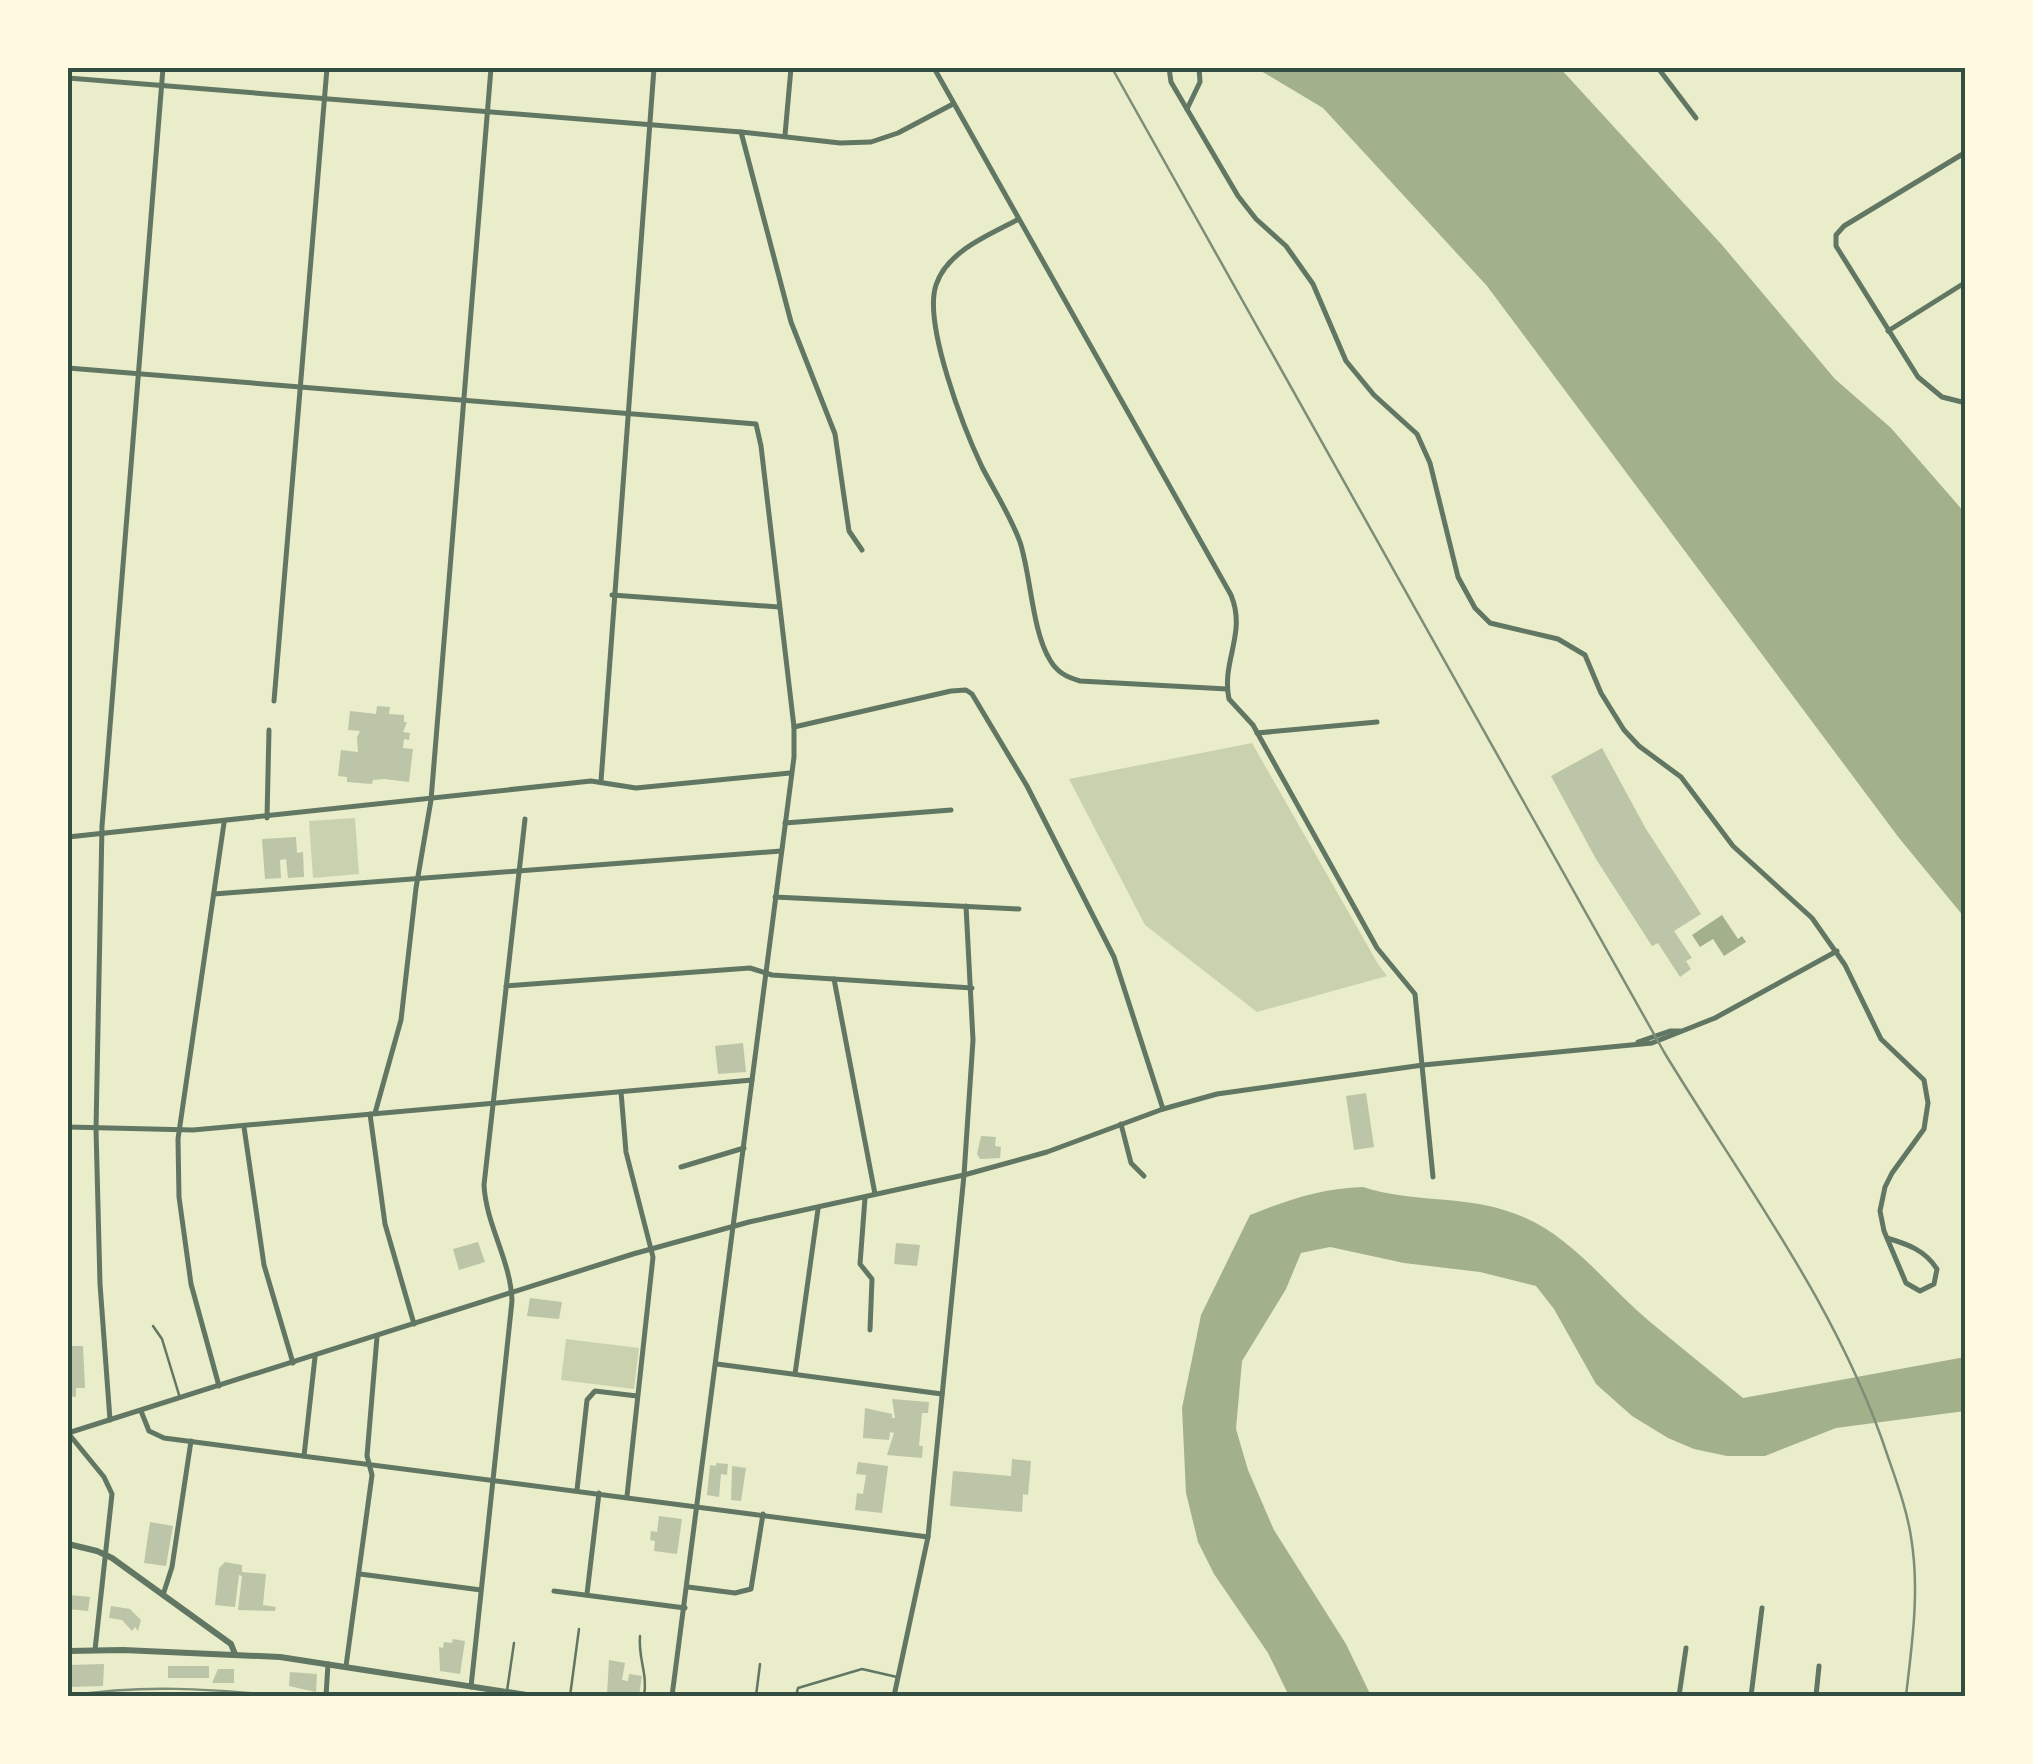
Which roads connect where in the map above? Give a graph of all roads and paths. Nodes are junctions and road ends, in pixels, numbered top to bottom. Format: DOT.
graph roads {
  1 [pos="163,68"];
  2 [pos="327,68"];
  3 [pos="491,68"];
  4 [pos="654,68"];
  5 [pos="791,68"];
  6 [pos="934,68"];
  7 [pos="1170,68"];
  8 [pos="1199,68"];
  9 [pos="1661,68"];
  10 [pos="68,78"];
  11 [pos="162,85"];
  12 [pos="325,98"];
  13 [pos="954,103"];
  14 [pos="1186,109"];
  15 [pos="488,111"];
  16 [pos="1696,118"];
  17 [pos="649,124"];
  18 [pos="741,132"];
  19 [pos="785,136"];
  20 [pos="1966,152"];
  21 [pos="1017,220"];
  22 [pos="1966,282"];
  23 [pos="1888,330"];
  24 [pos="68,368"];
  25 [pos="138,374"];
  26 [pos="301,386"];
  27 [pos="464,399"];
  28 [pos="1966,403"];
  29 [pos="628,413"];
  30 [pos="862,550"];
  31 [pos="612,595"];
  32 [pos="779,607"];
  33 [pos="1227,689"];
  34 [pos="274,701"];
  35 [pos="1377,722"];
  36 [pos="794,727"];
  37 [pos="269,730"];
  38 [pos="1258,734"];
  39 [pos="791,773"];
  40 [pos="601,782"];
  41 [pos="431,800"];
  42 [pos="951,810"];
  43 [pos="267,818"];
  44 [pos="524,818"];
  45 [pos="785,822"];
  46 [pos="224,823"];
  47 [pos="103,834"];
  48 [pos="68,837"];
  49 [pos="782,851"];
  50 [pos="518,871"];
  51 [pos="419,879"];
  52 [pos="214,894"];
  53 [pos="776,897"];
  54 [pos="966,906"];
  55 [pos="1019,908"];
  56 [pos="1837,952"];
  57 [pos="765,972"];
  58 [pos="834,979"];
  59 [pos="506,986"];
  60 [pos="972,988"];
  61 [pos="1423,1064"];
  62 [pos="752,1080"];
  63 [pos="621,1092"];
  64 [pos="493,1102"];
  65 [pos="1163,1109"];
  66 [pos="372,1114"];
  67 [pos="1121,1124"];
  68 [pos="244,1126"];
  69 [pos="68,1128"];
  70 [pos="96,1128"];
  71 [pos="179,1131"];
  72 [pos="744,1148"];
  73 [pos="680,1166"];
  74 [pos="964,1175"];
  75 [pos="1144,1176"];
  76 [pos="1433,1177"];
  77 [pos="876,1194"];
  78 [pos="865,1197"];
  79 [pos="818,1207"];
  80 [pos="733,1226"];
  81 [pos="1886,1238"];
  82 [pos="652,1248"];
  83 [pos="512,1291"];
  84 [pos="414,1324"];
  85 [pos="153,1326"];
  86 [pos="870,1330"];
  87 [pos="377,1337"];
  88 [pos="315,1357"];
  89 [pos="293,1364"];
  90 [pos="716,1364"];
  91 [pos="796,1374"];
  92 [pos="219,1386"];
  93 [pos="942,1394"];
  94 [pos="637,1396"];
  95 [pos="181,1399"];
  96 [pos="142,1411"];
  97 [pos="110,1420"];
  98 [pos="68,1433"];
  99 [pos="192,1442"];
  100 [pos="304,1456"];
  101 [pos="369,1465"];
  102 [pos="494,1480"];
  103 [pos="577,1490"];
  104 [pos="600,1493"];
  105 [pos="627,1496"];
  106 [pos="697,1505"];
  107 [pos="763,1514"];
  108 [pos="928,1536"];
  109 [pos="68,1544"];
  110 [pos="106,1554"];
  111 [pos="359,1574"];
  112 [pos="688,1587"];
  113 [pos="481,1590"];
  114 [pos="554,1591"];
  115 [pos="163,1594"];
  116 [pos="587,1595"];
  117 [pos="684,1608"];
  118 [pos="1762,1608"];
  119 [pos="579,1629"];
  120 [pos="640,1636"];
  121 [pos="514,1643"];
  122 [pos="1686,1648"];
  123 [pos="96,1650"];
  124 [pos="68,1651"];
  125 [pos="236,1654"];
  126 [pos="328,1664"];
  127 [pos="760,1664"];
  128 [pos="1820,1666"];
  129 [pos="346,1668"];
  130 [pos="898,1678"];
  131 [pos="471,1687"];
  132 [pos="507,1692"];
  133 [pos="326,1696"];
  134 [pos="533,1696"];
  135 [pos="570,1696"];
  136 [pos="644,1696"];
  137 [pos="672,1696"];
  138 [pos="756,1696"];
  139 [pos="796,1696"];
  140 [pos="894,1696"];
  141 [pos="1679,1696"];
  142 [pos="1751,1696"];
  143 [pos="1816,1696"];
  1 -- 11 [label="street"];
  2 -- 12 [label="street"];
  3 -- 15 [label="street"];
  4 -- 17 [label="street"];
  5 -- 19 [label="street"];
  6 -- 13 [label="street"];
  7 -- 14 [label="street"];
  8 -- 14 [label="street"];
  9 -- 16 [label="street"];
  10 -- 11 [label="street"];
  11 -- 12 [label="street"];
  11 -- 25 [label="street"];
  12 -- 15 [label="street"];
  12 -- 26 [label="street"];
  13 -- 19 [label="street"];
  13 -- 21 [label="street"];
  14 -- 56 [label="street"];
  15 -- 17 [label="street"];
  15 -- 27 [label="street"];
  17 -- 18 [label="street"];
  17 -- 29 [label="street"];
  18 -- 19 [label="street"];
  18 -- 30 [label="street"];
  20 -- 23 [label="street"];
  21 -- 33 [label="street"];
  21 -- 33 [label="street"];
  22 -- 23 [label="street"];
  23 -- 28 [label="street"];
  24 -- 25 [label="street"];
  25 -- 26 [label="street"];
  25 -- 47 [label="street"];
  26 -- 27 [label="street"];
  26 -- 34 [label="street"];
  27 -- 29 [label="street"];
  27 -- 41 [label="street"];
  29 -- 31 [label="street"];
  29 -- 32 [label="street"];
  31 -- 32 [label="street"];
  31 -- 40 [label="street"];
  32 -- 36 [label="street"];
  33 -- 38 [label="street"];
  35 -- 38 [label="street"];
  36 -- 39 [label="street"];
  36 -- 65 [label="street"];
  37 -- 43 [label="street"];
  38 -- 61 [label="street"];
  39 -- 40 [label="street"];
  39 -- 45 [label="street"];
  40 -- 41 [label="street"];
  41 -- 43 [label="street"];
  41 -- 51 [label="street"];
  42 -- 45 [label="street"];
  43 -- 46 [label="street"];
  44 -- 50 [label="street"];
  45 -- 49 [label="street"];
  46 -- 47 [label="street"];
  46 -- 52 [label="street"];
  47 -- 48 [label="street"];
  47 -- 70 [label="street"];
  49 -- 50 [label="street"];
  49 -- 53 [label="street"];
  50 -- 51 [label="street"];
  50 -- 59 [label="street"];
  51 -- 52 [label="street"];
  51 -- 66 [label="street"];
  52 -- 71 [label="street"];
  53 -- 54 [label="street"];
  53 -- 57 [label="street"];
  54 -- 55 [label="street"];
  54 -- 60 [label="street"];
  56 -- 61 [label="street"];
  56 -- 81 [label="street"];
  57 -- 58 [label="street"];
  57 -- 59 [label="street"];
  57 -- 62 [label="street"];
  58 -- 60 [label="street"];
  58 -- 77 [label="street"];
  59 -- 64 [label="street"];
  60 -- 74 [label="street"];
  61 -- 65 [label="street"];
  61 -- 76 [label="street"];
  62 -- 63 [label="street"];
  62 -- 72 [label="street"];
  63 -- 64 [label="street"];
  63 -- 82 [label="street"];
  64 -- 66 [label="street"];
  64 -- 83 [label="street"];
  65 -- 67 [label="street"];
  66 -- 68 [label="street"];
  66 -- 84 [label="street"];
  67 -- 74 [label="street"];
  67 -- 75 [label="street"];
  68 -- 71 [label="street"];
  68 -- 89 [label="street"];
  69 -- 70 [label="street"];
  70 -- 71 [label="street"];
  70 -- 97 [label="street"];
  71 -- 92 [label="street"];
  72 -- 73 [label="street"];
  72 -- 80 [label="street"];
  74 -- 77 [label="street"];
  74 -- 93 [label="street"];
  77 -- 78 [label="street"];
  78 -- 79 [label="street"];
  78 -- 86 [label="street"];
  79 -- 80 [label="street"];
  79 -- 91 [label="street"];
  80 -- 82 [label="street"];
  80 -- 90 [label="street"];
  81 -- 81 [label="street"];
  82 -- 83 [label="street"];
  82 -- 94 [label="street"];
  83 -- 84 [label="street"];
  83 -- 102 [label="street"];
  84 -- 87 [label="street"];
  85 -- 95 [label="lane"];
  87 -- 88 [label="street"];
  87 -- 101 [label="street"];
  88 -- 89 [label="street"];
  88 -- 100 [label="street"];
  89 -- 92 [label="street"];
  90 -- 91 [label="street"];
  90 -- 106 [label="street"];
  91 -- 93 [label="street"];
  92 -- 95 [label="street"];
  93 -- 108 [label="street"];
  94 -- 103 [label="street"];
  94 -- 105 [label="street"];
  95 -- 96 [label="street"];
  96 -- 97 [label="street"];
  96 -- 99 [label="street"];
  97 -- 98 [label="street"];
  98 -- 110 [label="street"];
  99 -- 100 [label="street"];
  99 -- 115 [label="street"];
  100 -- 101 [label="street"];
  101 -- 102 [label="street"];
  101 -- 111 [label="street"];
  102 -- 103 [label="street"];
  102 -- 113 [label="street"];
  103 -- 104 [label="street"];
  104 -- 105 [label="street"];
  104 -- 116 [label="street"];
  105 -- 106 [label="street"];
  106 -- 107 [label="street"];
  106 -- 112 [label="street"];
  107 -- 108 [label="street"];
  107 -- 112 [label="street"];
  108 -- 130 [label="street"];
  109 -- 110 [label="street"];
  110 -- 115 [label="street"];
  110 -- 123 [label="street"];
  111 -- 113 [label="street"];
  111 -- 129 [label="street"];
  112 -- 117 [label="street"];
  113 -- 131 [label="street"];
  114 -- 116 [label="street"];
  115 -- 125 [label="street"];
  116 -- 117 [label="street"];
  117 -- 137 [label="street"];
  118 -- 142 [label="street"];
  119 -- 135 [label="lane"];
  120 -- 136 [label="lane"];
  121 -- 132 [label="lane"];
  122 -- 141 [label="street"];
  123 -- 124 [label="street"];
  123 -- 125 [label="street"];
  125 -- 126 [label="street"];
  126 -- 129 [label="street"];
  126 -- 133 [label="street"];
  127 -- 138 [label="lane"];
  128 -- 143 [label="street"];
  129 -- 131 [label="street"];
  130 -- 139 [label="lane"];
  130 -- 140 [label="street"];
  131 -- 132 [label="street"];
  132 -- 134 [label="street"];
}
